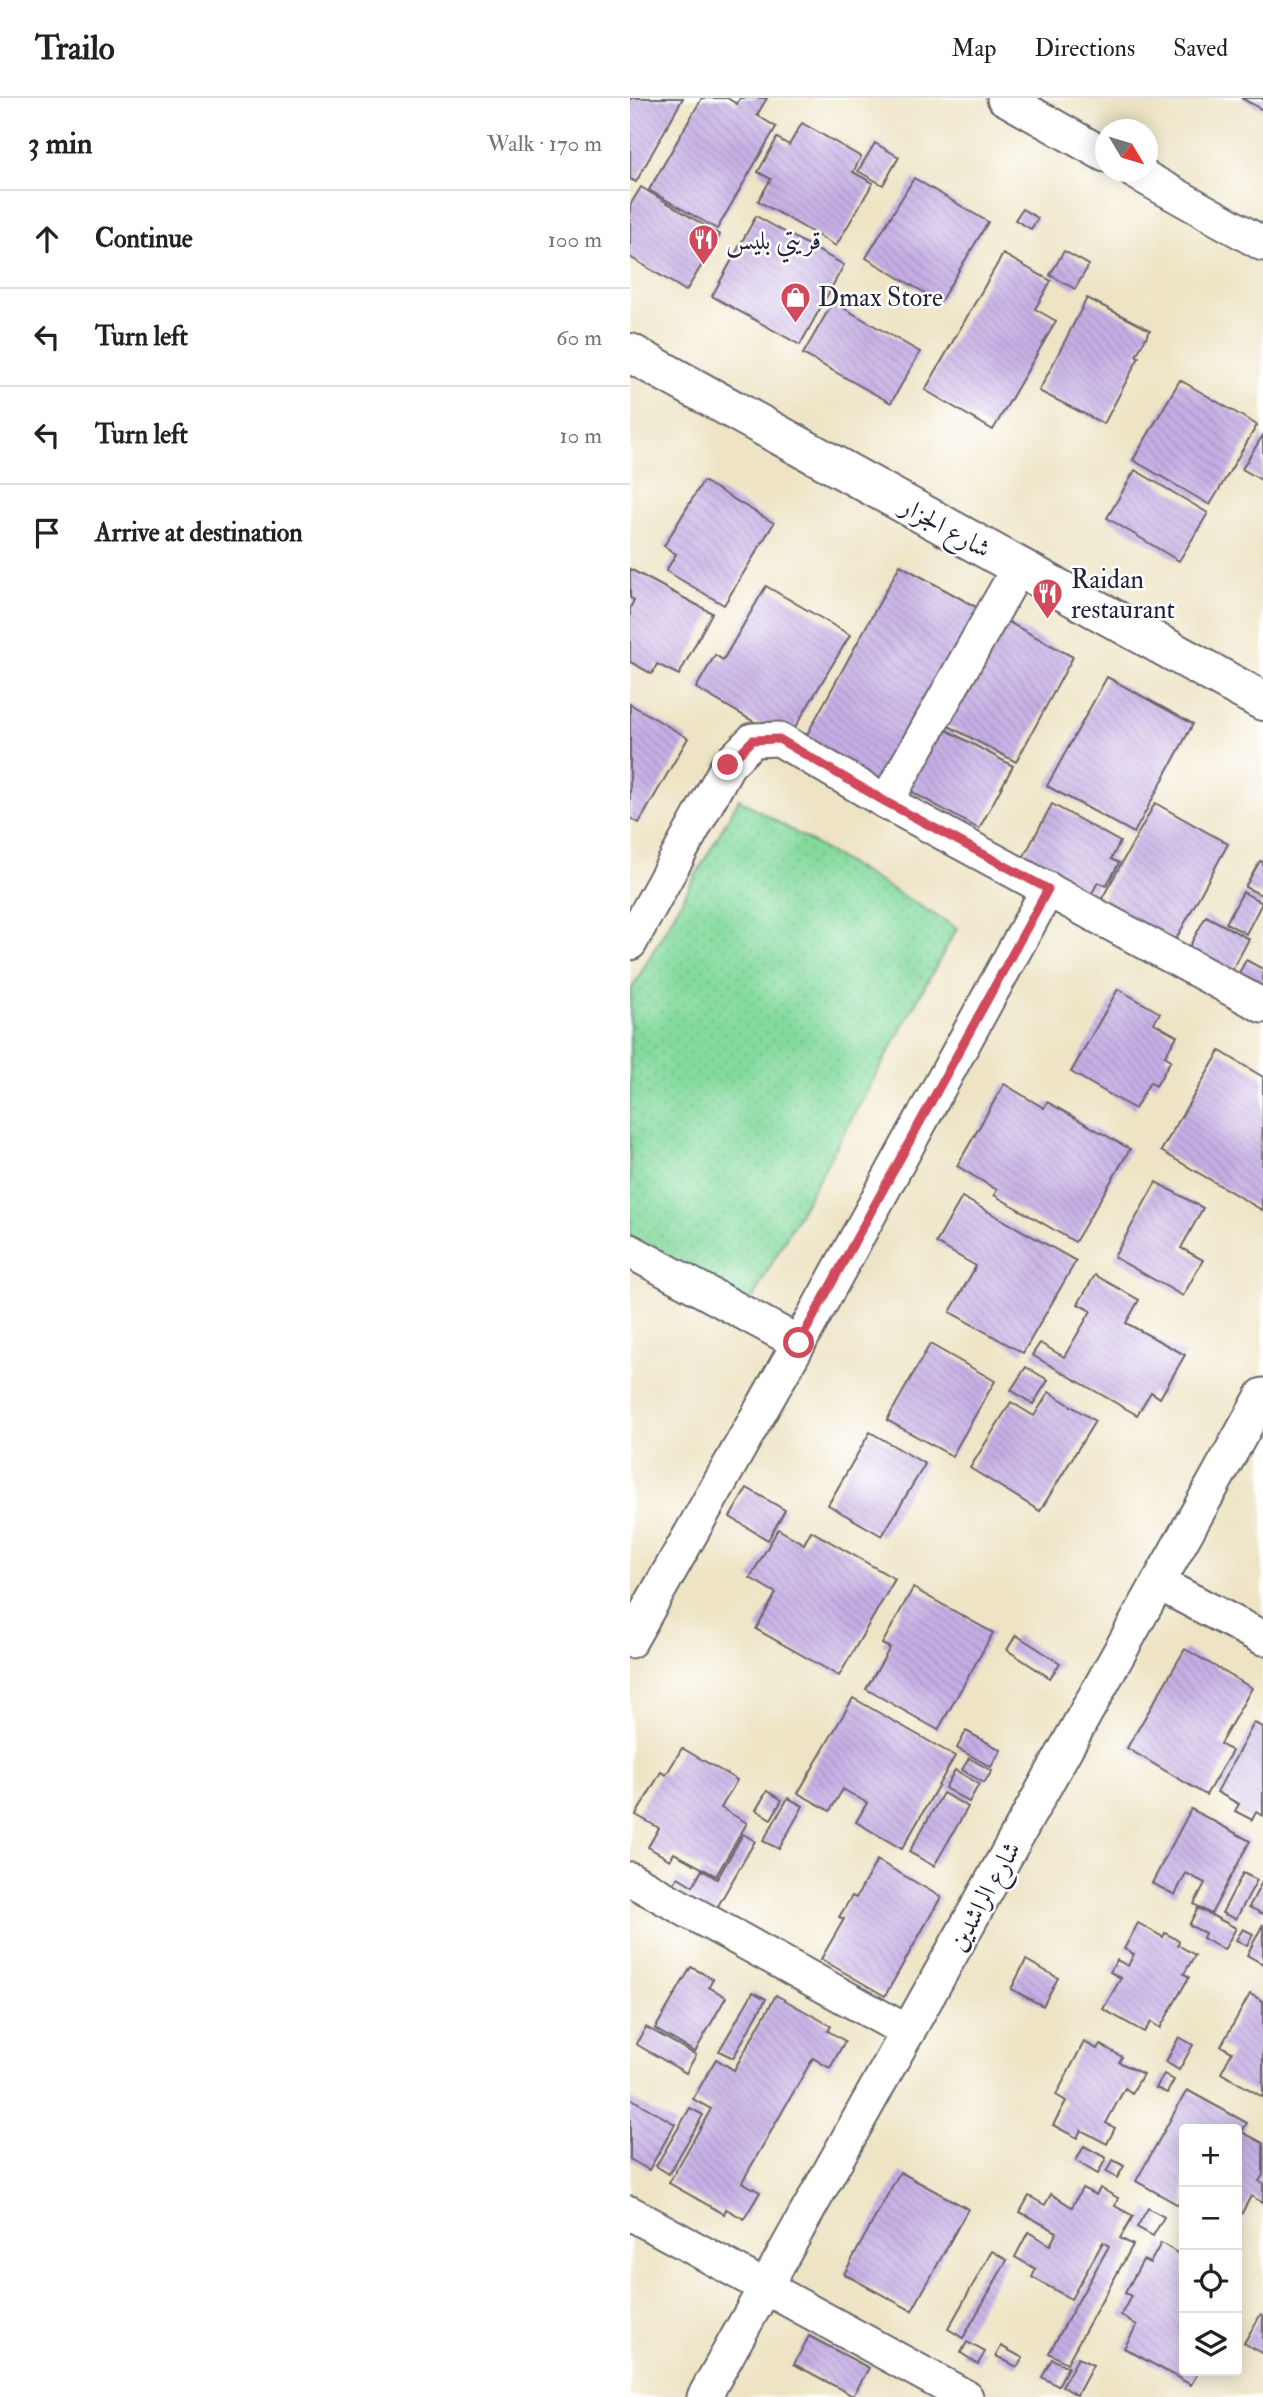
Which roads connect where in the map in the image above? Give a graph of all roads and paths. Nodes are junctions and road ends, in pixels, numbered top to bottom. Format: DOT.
graph roads {
  1 [pos="1004,98"];
  2 [pos="1095,149"];
  3 [pos="1153,182"];
  4 [pos="1263,244"];
  5 [pos="630,353"];
  6 [pos="1018,567"];
  7 [pos="1263,701"];
  8 [pos="886,802"];
  9 [pos="1048,889"];
  10 [pos="630,943"];
  11 [pos="1263,1006"];
  12 [pos="630,1251"];
  13 [pos="799,1343"];
  14 [pos="1263,1395"];
  15 [pos="1158,1583"];
  16 [pos="1263,1638"];
  17 [pos="630,1641"];
  18 [pos="630,1879"];
  19 [pos="908,2032"];
  20 [pos="630,2213"];
  21 [pos="766,2287"];
  22 [pos="704,2397"];
  23 [pos="966,2397"];
  1 -- 2 [label="street"];
  3 -- 4 [label="street"];
  5 -- 6 [label="street, شارع الجزار"];
  6 -- 7 [label="street, شارع الجزار"];
  6 -- 8 [label="street"];
  8 -- 9 [label="street"];
  8 -- 10 [label="street"];
  9 -- 11 [label="street"];
  9 -- 13 [label="street"];
  12 -- 13 [label="street"];
  13 -- 17 [label="street"];
  14 -- 15 [label="street, شارع الراشدين"];
  15 -- 16 [label="street"];
  15 -- 19 [label="street, شارع الراشدين"];
  18 -- 19 [label="street"];
  19 -- 21 [label="street, شارع الراشدين"];
  20 -- 21 [label="street"];
  21 -- 22 [label="street, شارع الراشدين"];
  21 -- 23 [label="street"];
}
